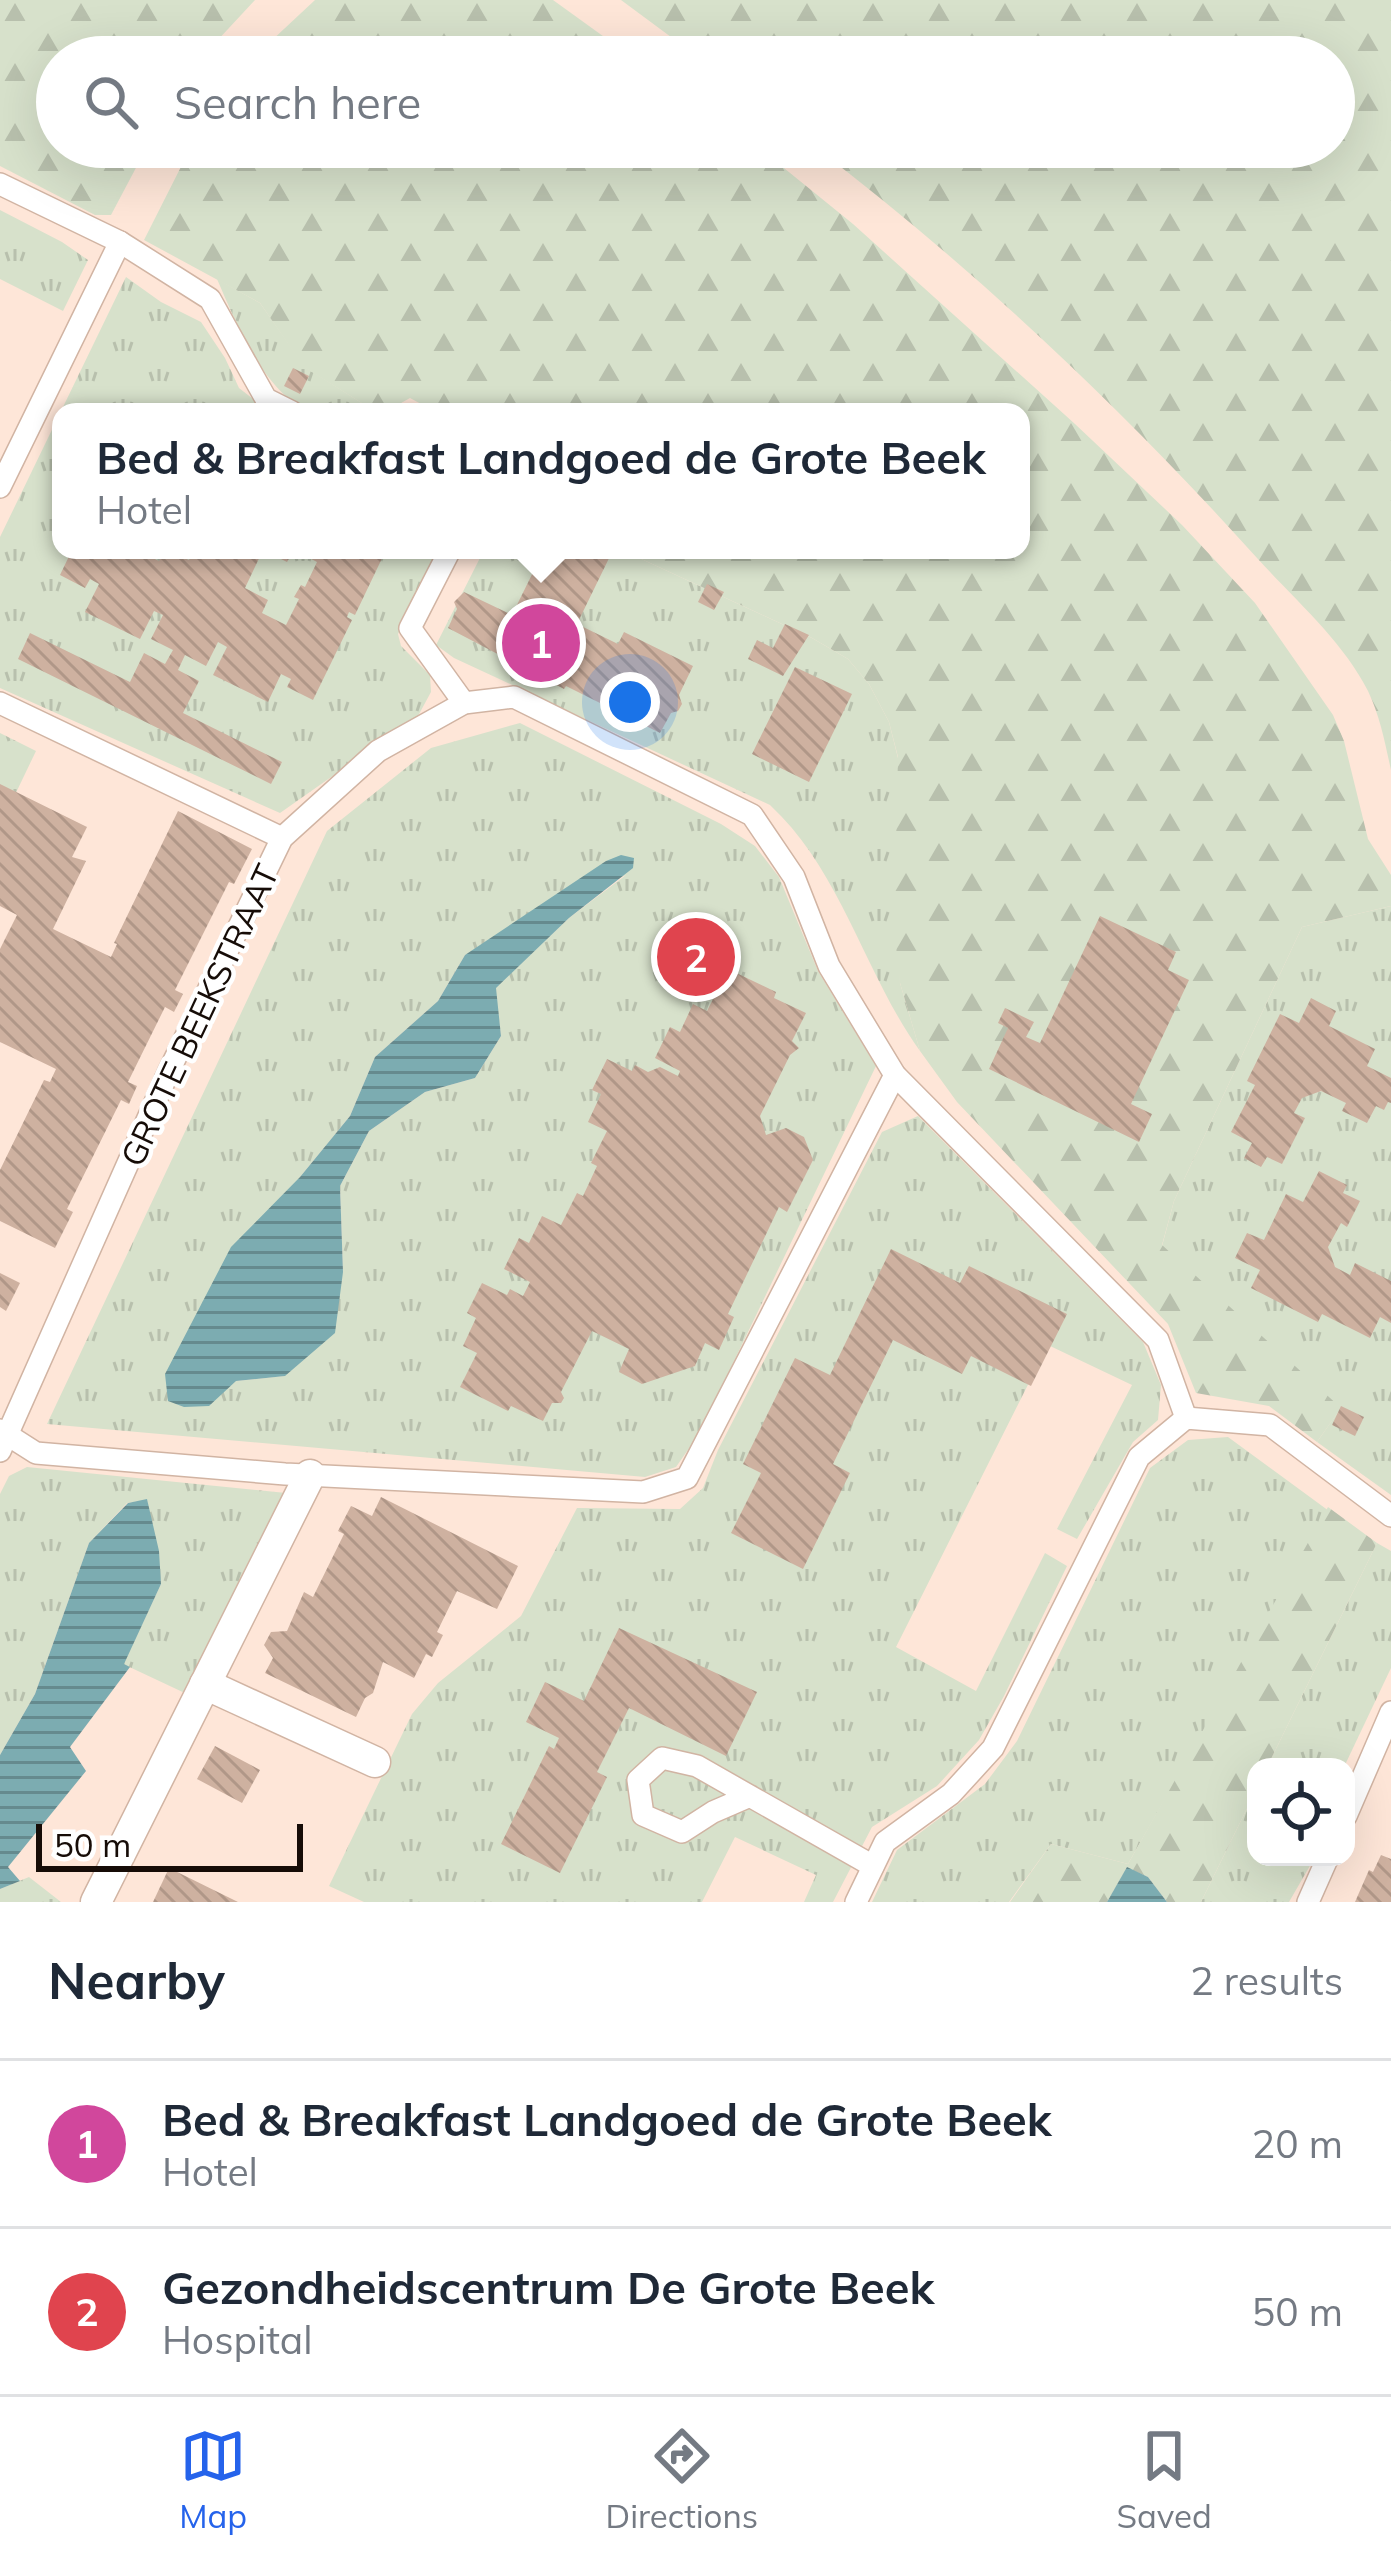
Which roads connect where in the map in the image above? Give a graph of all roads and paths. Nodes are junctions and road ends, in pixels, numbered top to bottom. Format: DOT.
graph roads {
  1 [pos="0,184"];
  2 [pos="120,242"];
  3 [pos="274,403"];
  4 [pos="9,445"];
  5 [pos="0,487"];
  6 [pos="444,559"];
  7 [pos="0,703"];
  8 [pos="464,703"];
  9 [pos="282,838"];
  10 [pos="895,1075"];
  11 [pos="1186,1418"];
  12 [pos="3,1439"];
  13 [pos="310,1475"];
  14 [pos="1391,1516"];
  15 [pos="205,1684"];
  16 [pos="1391,1712"];
  17 [pos="375,1762"];
  18 [pos="1355,1795"];
  19 [pos="750,1796"];
  20 [pos="873,1866"];
  21 [pos="1324,1866"];
  22 [pos="96,1902"];
  23 [pos="856,1902"];
  24 [pos="1307,1902"];
  1 -- 2 [label="lane"];
  2 -- 3 [label="lane"];
  2 -- 4 [label="lane"];
  4 -- 5 [label="lane"];
  6 -- 8 [label="lane"];
  7 -- 9 [label="lane"];
  8 -- 9 [label="lane, GROTE BEEKSTRAAT"];
  8 -- 10 [label="lane, GROTE BEEKSTRAAT"];
  9 -- 12 [label="lane, GROTE BEEKSTRAAT"];
  10 -- 11 [label="lane, GROTE BEEKSTRAAT"];
  10 -- 13 [label="lane, GROTE BEEKSTRAAT"];
  11 -- 14 [label="lane"];
  11 -- 20 [label="lane"];
  12 -- 13 [label="lane, GROTE BEEKSTRAAT"];
  13 -- 15 [label="street"];
  15 -- 17 [label="street"];
  15 -- 22 [label="street"];
  16 -- 18 [label="lane"];
  19 -- 19 [label="lane"];
  19 -- 20 [label="lane"];
  20 -- 23 [label="lane"];
  21 -- 24 [label="lane"];
}
